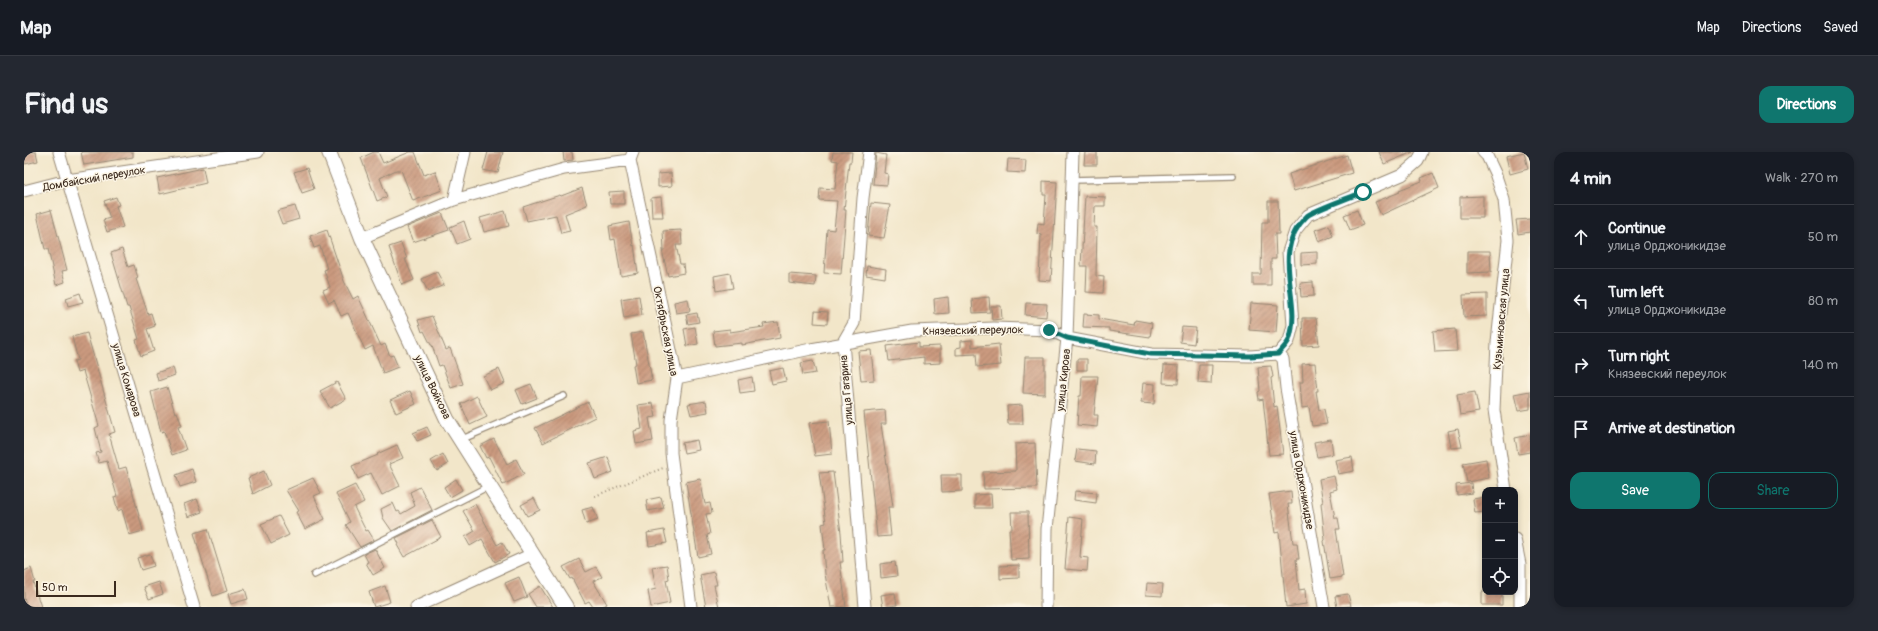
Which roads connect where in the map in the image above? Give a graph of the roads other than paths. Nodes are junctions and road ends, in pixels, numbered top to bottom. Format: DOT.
graph roads {
  1 [pos="59,152"];
  2 [pos="258,152"];
  3 [pos="329,152"];
  4 [pos="465,152"];
  5 [pos="869,152"];
  6 [pos="1073,152"];
  7 [pos="1422,152"];
  8 [pos="1483,152"];
  9 [pos="631,156"];
  10 [pos="1233,176"];
  11 [pos="67,180"];
  12 [pos="1072,180"];
  13 [pos="24,191"];
  14 [pos="454,200"];
  15 [pos="362,238"];
  16 [pos="1067,338"];
  17 [pos="843,342"];
  18 [pos="1278,354"];
  19 [pos="676,378"];
  20 [pos="564,396"];
  21 [pos="460,440"];
  22 [pos="489,486"];
  23 [pos="1506,487"];
  24 [pos="532,554"];
  25 [pos="1518,554"];
  26 [pos="314,575"];
  27 [pos="194,607"];
  28 [pos="416,607"];
  29 [pos="566,607"];
  30 [pos="691,607"];
  31 [pos="865,607"];
  32 [pos="1046,607"];
  33 [pos="1324,607"];
  34 [pos="1520,607"];
  1 -- 11 [label="street, улица Комарова"];
  2 -- 11 [label="street, Домбайский переулок"];
  3 -- 15 [label="street, улица Войкова"];
  4 -- 14 [label="street"];
  5 -- 17 [label="street, улица Гагарина"];
  6 -- 12 [label="street, улица Кирова"];
  7 -- 18 [label="street"];
  8 -- 23 [label="street, Кузьминовская улица"];
  9 -- 14 [label="street"];
  9 -- 19 [label="street, Октябрьская улица"];
  10 -- 12 [label="lane"];
  11 -- 13 [label="street, Домбайский переулок"];
  11 -- 27 [label="street, улица Комарова"];
  12 -- 16 [label="street, улица Кирова"];
  14 -- 15 [label="street"];
  15 -- 21 [label="street, улица Войкова"];
  16 -- 17 [label="street, Князевский переулок"];
  16 -- 18 [label="street, Князевский переулок"];
  16 -- 32 [label="street, улица Кирова"];
  17 -- 19 [label="street, Князевский переулок"];
  17 -- 31 [label="street, улица Гагарина"];
  18 -- 33 [label="street, улица Орджоникидзе"];
  19 -- 30 [label="street, Октябрьская улица"];
  20 -- 21 [label="lane"];
  21 -- 22 [label="street, улица Войкова"];
  22 -- 24 [label="street, улица Войкова"];
  22 -- 26 [label="lane"];
  24 -- 28 [label="street"];
  24 -- 29 [label="street, улица Войкова"];
  25 -- 34 [label="street"];
}
